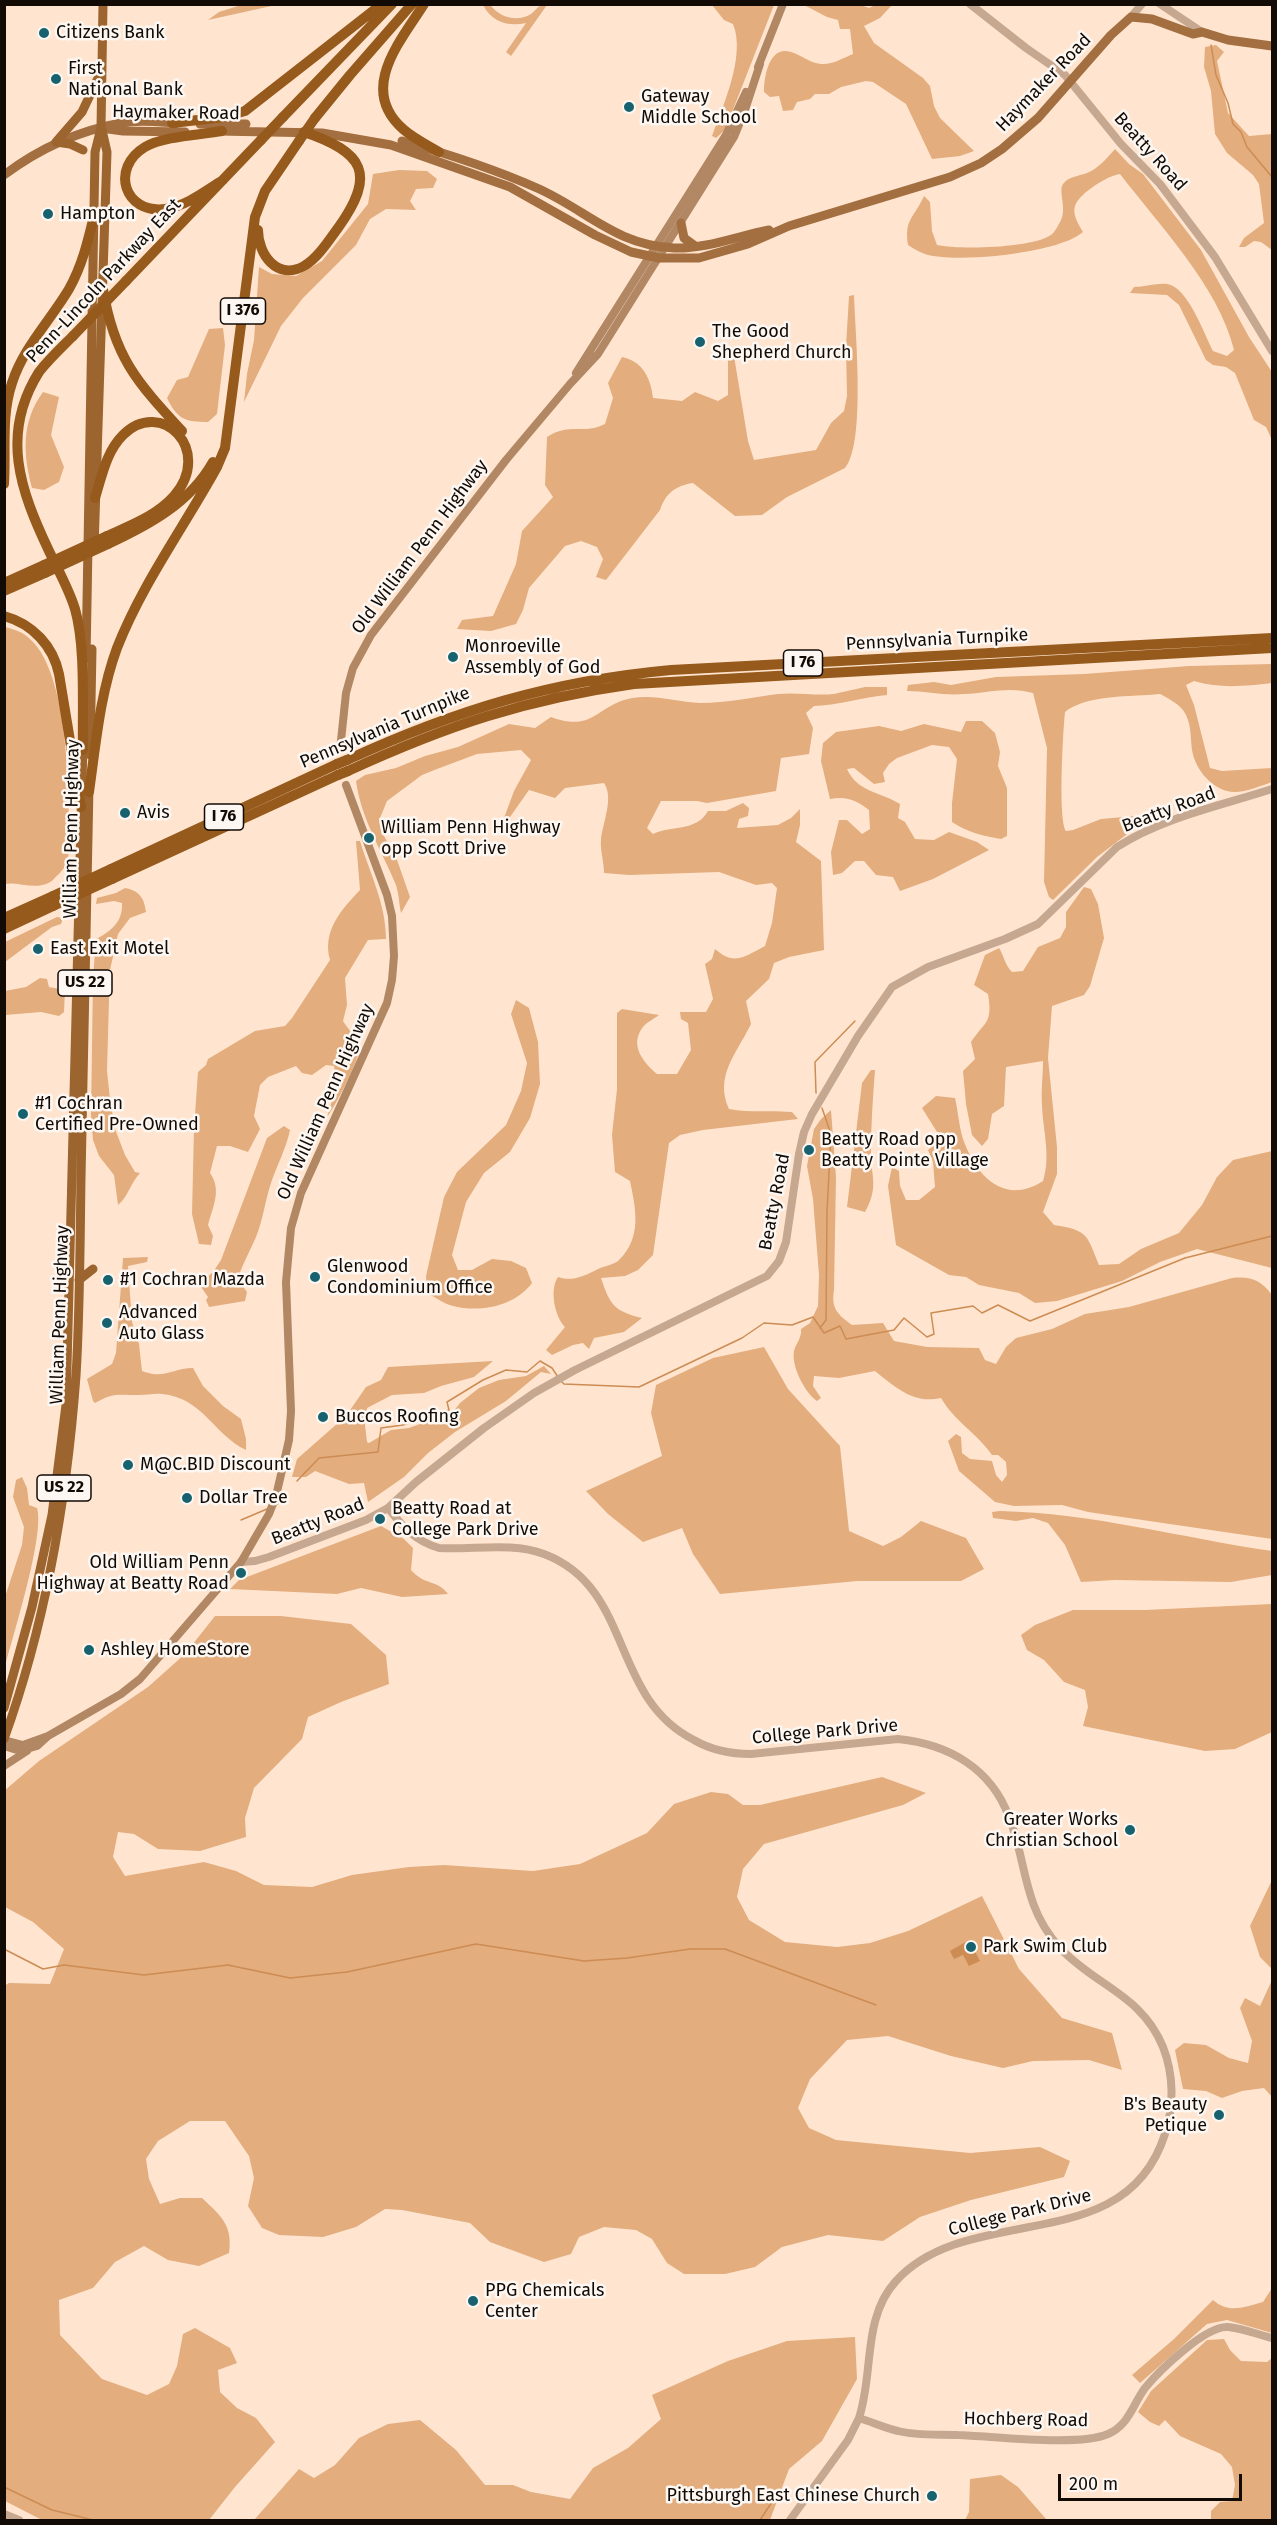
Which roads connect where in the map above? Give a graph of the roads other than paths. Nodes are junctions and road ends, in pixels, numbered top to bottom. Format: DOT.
graph roads {
  1 [pos="103,4"];
  2 [pos="382,4"];
  3 [pos="392,4"];
  4 [pos="412,4"];
  5 [pos="424,4"];
  6 [pos="783,4"];
  7 [pos="970,4"];
  8 [pos="1142,4"];
  9 [pos="1160,4"];
  10 [pos="1131,17"];
  11 [pos="1202,32"];
  12 [pos="1272,46"];
  13 [pos="760,63"];
  14 [pos="102,69"];
  15 [pos="1071,82"];
  16 [pos="172,123"];
  17 [pos="101,128"];
  18 [pos="222,131"];
  19 [pos="302,136"];
  20 [pos="56,142"];
  21 [pos="83,150"];
  22 [pos="439,152"];
  23 [pos="95,166"];
  24 [pos="4,175"];
  25 [pos="223,180"];
  26 [pos="258,208"];
  27 [pos="94,216"];
  28 [pos="681,224"];
  29 [pos="789,226"];
  30 [pos="654,246"];
  31 [pos="698,246"];
  32 [pos="666,247"];
  33 [pos="648,257"];
  34 [pos="659,258"];
  35 [pos="103,289"];
  36 [pos="1272,351"];
  37 [pos="570,384"];
  38 [pos="230,413"];
  39 [pos="14,433"];
  40 [pos="5,482"];
  41 [pos="95,498"];
  42 [pos="182,498"];
  43 [pos="107,540"];
  44 [pos="44,569"];
  45 [pos="4,583"];
  46 [pos="4,591"];
  47 [pos="4,616"];
  48 [pos="1272,638"];
  49 [pos="1272,648"];
  50 [pos="83,750"];
  51 [pos="339,750"];
  52 [pos="342,768"];
  53 [pos="346,785"];
  54 [pos="1272,789"];
  55 [pos="89,792"];
  56 [pos="81,807"];
  57 [pos="53,901"];
  58 [pos="4,918"];
  59 [pos="4,929"];
  60 [pos="388,1508"];
  61 [pos="241,1562"];
  62 [pos="4,1708"];
  63 [pos="48,1736"];
  64 [pos="4,1740"];
  65 [pos="4,1746"];
  66 [pos="29,1750"];
  67 [pos="4,1766"];
  68 [pos="1272,2338"];
  69 [pos="859,2418"];
  70 [pos="4,2514"];
  71 [pos="19,2520"];
  72 [pos="790,2520"];
  1 -- 14 [label="highway, William Penn Highway"];
  2 -- 16 [label="highway"];
  3 -- 25 [label="highway, Penn-Lincoln Parkway East, bridge"];
  4 -- 19 [label="highway, I 376, bridge"];
  5 -- 22 [label="highway"];
  6 -- 13 [label="main road, Old William Penn Highway"];
  7 -- 15 [label="street, Beatty Road"];
  8 -- 10 [label="street, Haymaker Road"];
  9 -- 11 [label="street"];
  10 -- 11 [label="main road"];
  10 -- 15 [label="main road, Haymaker Road"];
  11 -- 12 [label="main road"];
  13 -- 28 [label="main road, Old William Penn Highway"];
  13 -- 30 [label="main road, Old William Penn Highway"];
  14 -- 17 [label="highway, William Penn Highway"];
  14 -- 20 [label="highway"];
  15 -- 29 [label="main road, Haymaker Road"];
  15 -- 36 [label="street, Beatty Road"];
  16 -- 17 [label="main road, Haymaker Road"];
  16 -- 22 [label="main road, Haymaker Road"];
  17 -- 18 [label="main road, Haymaker Road"];
  17 -- 20 [label="main road"];
  17 -- 23 [label="highway, William Penn Highway"];
  17 -- 35 [label="highway, William Penn Highway"];
  18 -- 19 [label="main road, Haymaker Road"];
  18 -- 25 [label="highway"];
  19 -- 26 [label="highway, I 376"];
  19 -- 26 [label="highway"];
  19 -- 33 [label="main road, Haymaker Road"];
  20 -- 21 [label="highway"];
  20 -- 24 [label="main road"];
  21 -- 23 [label="main road"];
  22 -- 30 [label="main road, Haymaker Road"];
  23 -- 27 [label="highway, William Penn Highway"];
  25 -- 39 [label="highway, Penn-Lincoln Parkway East, bridge"];
  26 -- 38 [label="highway, I 376"];
  27 -- 40 [label="highway"];
  27 -- 50 [label="highway, William Penn Highway"];
  28 -- 31 [label="main road"];
  28 -- 32 [label="main road, Old William Penn Highway"];
  29 -- 31 [label="main road, Haymaker Road"];
  29 -- 34 [label="main road, Haymaker Road"];
  30 -- 32 [label="main road, Haymaker Road"];
  30 -- 33 [label="main road, Old William Penn Highway"];
  31 -- 32 [label="main road, Haymaker Road"];
  32 -- 34 [label="main road, Old William Penn Highway"];
  33 -- 34 [label="main road, Haymaker Road"];
  33 -- 37 [label="main road, Old William Penn Highway"];
  34 -- 37 [label="main road, Old William Penn Highway"];
  35 -- 41 [label="highway, William Penn Highway"];
  35 -- 42 [label="highway"];
  37 -- 51 [label="main road, Old William Penn Highway"];
  38 -- 42 [label="highway"];
  38 -- 55 [label="highway"];
  39 -- 40 [label="highway"];
  39 -- 50 [label="highway, Penn-Lincoln Parkway East / US 22"];
  41 -- 43 [label="highway"];
  41 -- 55 [label="highway, William Penn Highway"];
  42 -- 43 [label="highway"];
  43 -- 44 [label="highway, bridge"];
  44 -- 45 [label="highway"];
  44 -- 46 [label="highway"];
  47 -- 56 [label="highway"];
  48 -- 52 [label="highway, Pennsylvania Turnpike / I 76"];
  49 -- 52 [label="highway, Pennsylvania Turnpike / I 76"];
  50 -- 56 [label="highway, William Penn Highway / US 22"];
  52 -- 57 [label="highway, Pennsylvania Turnpike / I 76, bridge"];
  53 -- 61 [label="main road, Old William Penn Highway"];
  54 -- 60 [label="street, Beatty Road"];
  55 -- 64 [label="highway, William Penn Highway / US 22"];
  56 -- 62 [label="highway, William Penn Highway / US 22"];
  57 -- 58 [label="highway, Pennsylvania Turnpike / I 76"];
  57 -- 59 [label="highway, Pennsylvania Turnpike / I 76"];
  60 -- 61 [label="street, Beatty Road"];
  60 -- 69 [label="street, College Park Drive"];
  61 -- 63 [label="main road, Old William Penn Highway"];
  63 -- 64 [label="main road, Old William Penn Highway"];
  63 -- 66 [label="main road, Old William Penn Highway"];
  65 -- 66 [label="main road"];
  66 -- 67 [label="main road, Old William Penn Highway"];
  68 -- 69 [label="street, Hochberg Road"];
  69 -- 72 [label="street"];
  70 -- 71 [label="street"];
}
